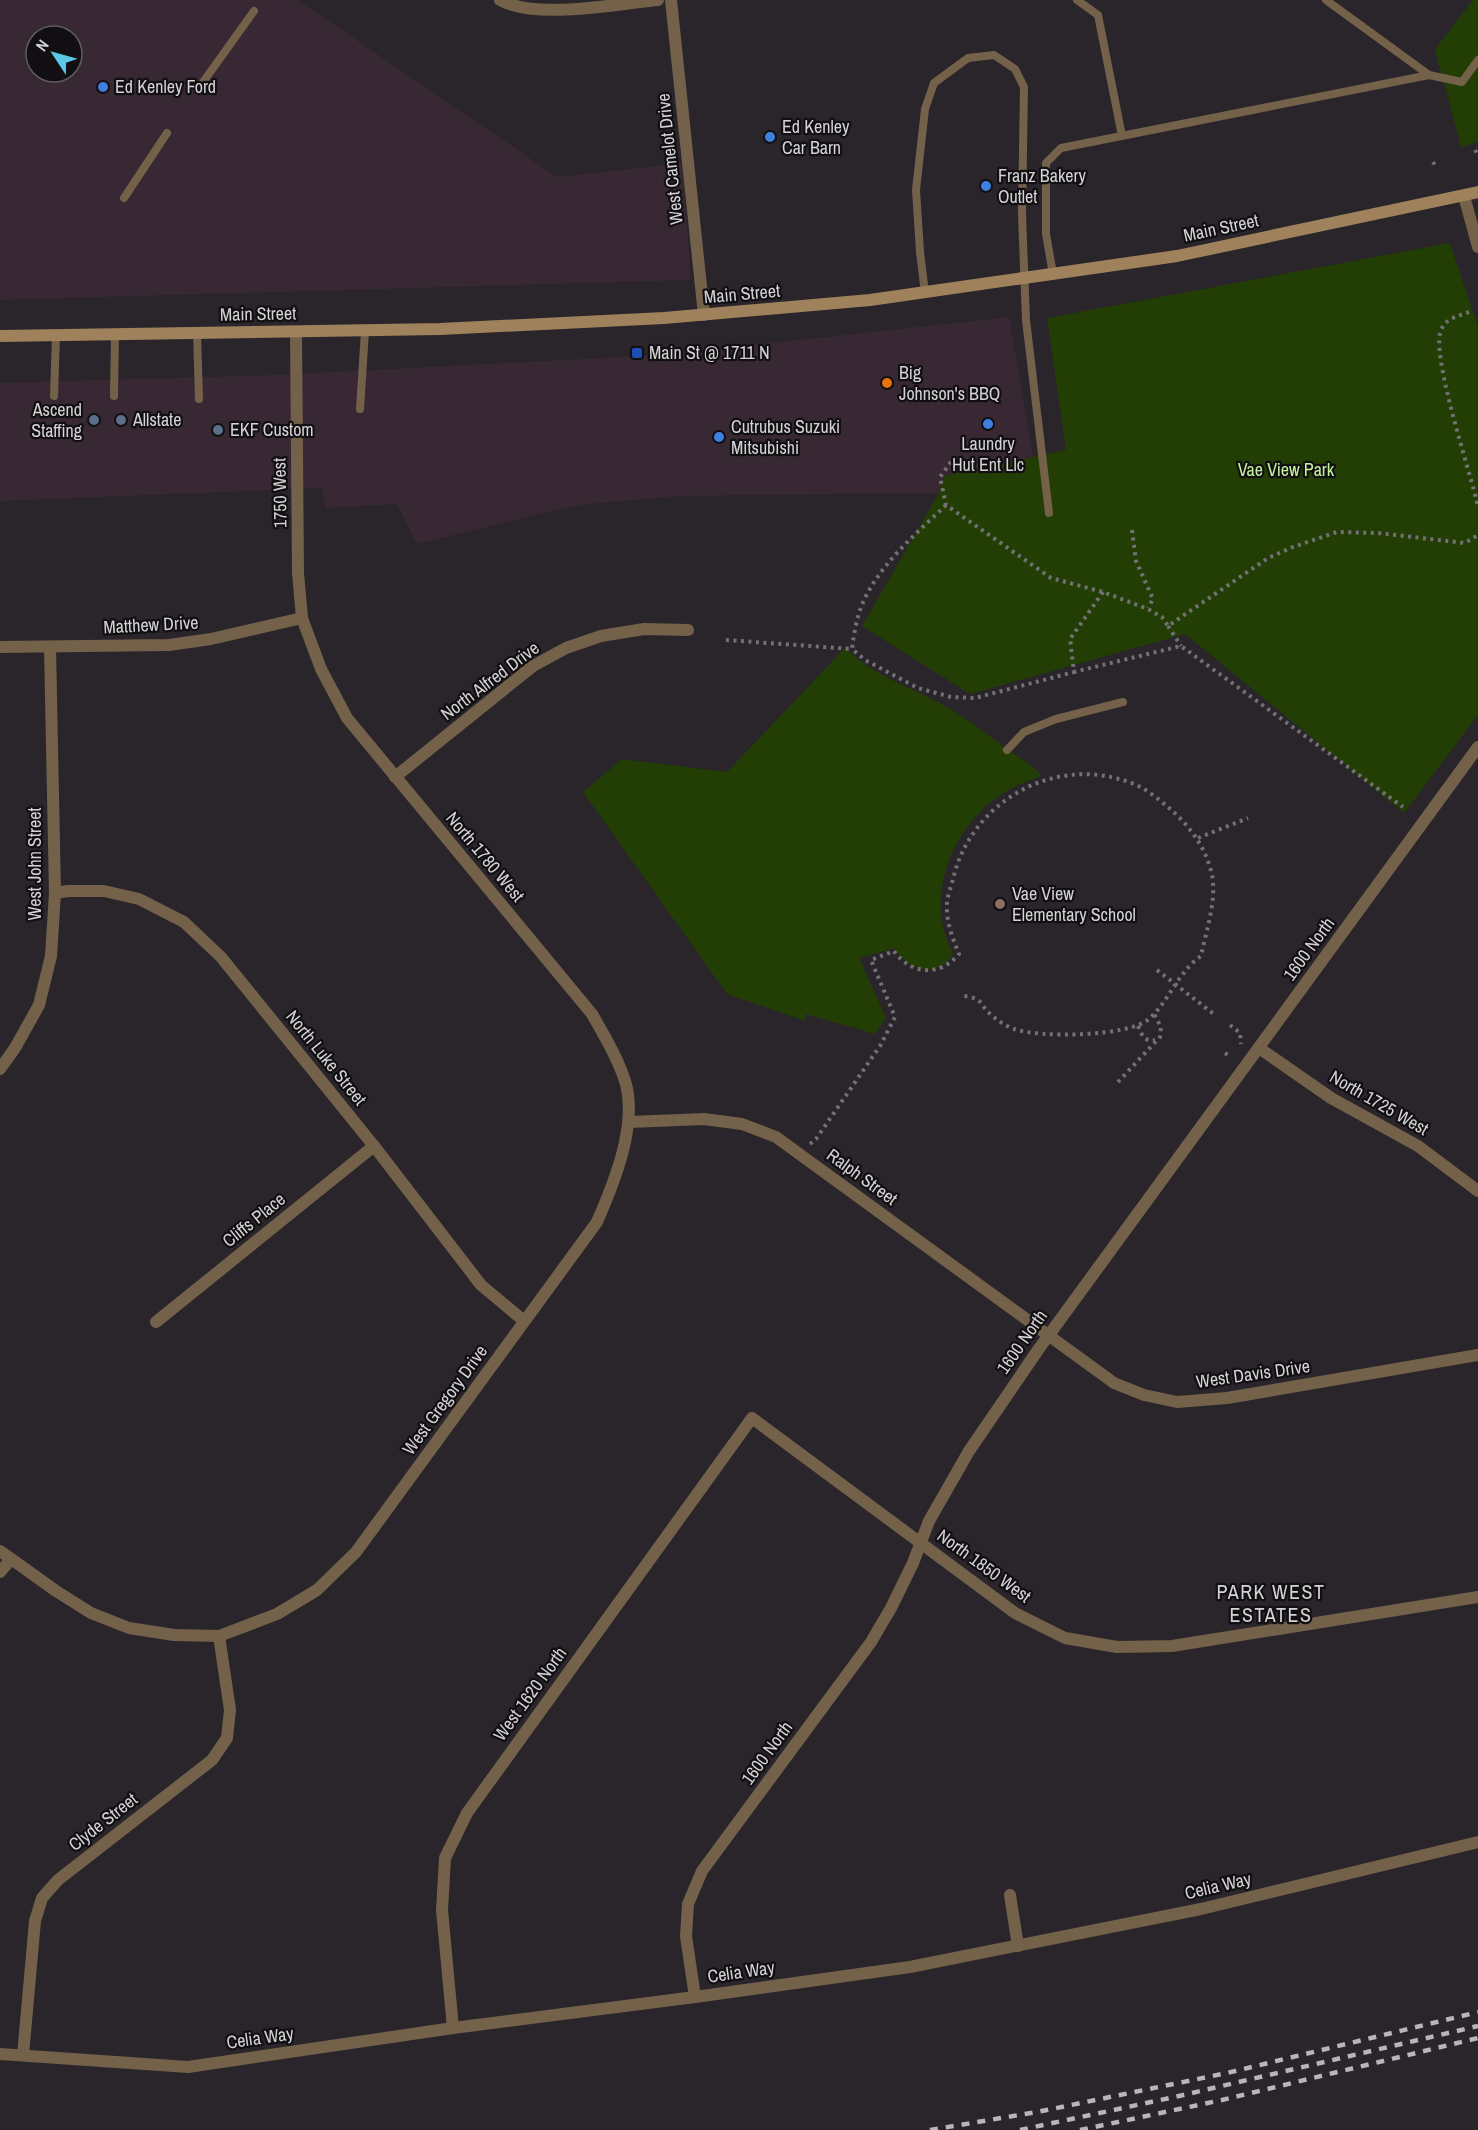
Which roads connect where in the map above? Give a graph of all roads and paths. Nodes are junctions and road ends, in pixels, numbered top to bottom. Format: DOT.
graph roads {
  1 [pos="500,0"];
  2 [pos="658,0"];
  3 [pos="671,0"];
  4 [pos="1077,0"];
  5 [pos="1326,0"];
  6 [pos="254,11"];
  7 [pos="1478,60"];
  8 [pos="1429,75"];
  9 [pos="201,85"];
  10 [pos="167,133"];
  11 [pos="1122,136"];
  12 [pos="1478,192"];
  13 [pos="1464,196"];
  14 [pos="124,198"];
  15 [pos="1478,247"];
  16 [pos="1053,274"];
  17 [pos="1025,278"];
  18 [pos="925,293"];
  19 [pos="1469,312"];
  20 [pos="704,315"];
  21 [pos="365,331"];
  22 [pos="296,332"];
  23 [pos="197,333"];
  24 [pos="56,335"];
  25 [pos="116,335"];
  26 [pos="0,336"];
  27 [pos="54,396"];
  28 [pos="114,396"];
  29 [pos="199,399"];
  30 [pos="360,409"];
  31 [pos="951,462"];
  32 [pos="946,505"];
  33 [pos="1478,507"];
  34 [pos="1049,513"];
  35 [pos="1132,530"];
  36 [pos="1478,535"];
  37 [pos="1103,592"];
  38 [pos="1148,609"];
  39 [pos="302,618"];
  40 [pos="1168,626"];
  41 [pos="688,630"];
  42 [pos="726,640"];
  43 [pos="1181,646"];
  44 [pos="0,647"];
  45 [pos="50,647"];
  46 [pos="852,649"];
  47 [pos="1074,672"];
  48 [pos="1123,702"];
  49 [pos="1478,747"];
  50 [pos="1007,750"];
  51 [pos="395,777"];
  52 [pos="1403,807"];
  53 [pos="1248,818"];
  54 [pos="1198,838"];
  55 [pos="55,892"];
  56 [pos="1157,970"];
  57 [pos="1177,984"];
  58 [pos="961,996"];
  59 [pos="1154,1014"];
  60 [pos="1215,1015"];
  61 [pos="1230,1025"];
  62 [pos="1138,1026"];
  63 [pos="1155,1040"];
  64 [pos="1240,1044"];
  65 [pos="1259,1048"];
  66 [pos="1225,1053"];
  67 [pos="1231,1057"];
  68 [pos="0,1069"];
  69 [pos="1118,1082"];
  70 [pos="628,1122"];
  71 [pos="808,1145"];
  72 [pos="374,1146"];
  73 [pos="1478,1191"];
  74 [pos="524,1321"];
  75 [pos="156,1322"];
  76 [pos="1049,1335"];
  77 [pos="1478,1355"];
  78 [pos="752,1418"];
  79 [pos="921,1543"];
  80 [pos="0,1551"];
  81 [pos="11,1559"];
  82 [pos="0,1572"];
  83 [pos="1478,1597"];
  84 [pos="219,1636"];
  85 [pos="1478,1842"];
  86 [pos="1010,1895"];
  87 [pos="1018,1946"];
  88 [pos="695,1997"];
  89 [pos="453,2028"];
  90 [pos="0,2054"];
  91 [pos="23,2055"];
  1 -- 2 [label="street"];
  3 -- 20 [label="street, West Camelot Drive"];
  4 -- 11 [label="lane"];
  5 -- 8 [label="lane"];
  6 -- 9 [label="lane"];
  7 -- 8 [label="lane"];
  8 -- 11 [label="lane"];
  10 -- 14 [label="lane"];
  11 -- 16 [label="lane"];
  12 -- 13 [label="main road, Main Street"];
  13 -- 15 [label="street"];
  13 -- 16 [label="main road, Main Street"];
  16 -- 17 [label="main road, Main Street"];
  17 -- 18 [label="main road, Main Street"];
  17 -- 18 [label="lane"];
  17 -- 34 [label="lane"];
  18 -- 20 [label="main road, Main Street"];
  19 -- 33 [label="path"];
  20 -- 21 [label="main road, Main Street"];
  21 -- 22 [label="main road, Main Street"];
  21 -- 30 [label="lane"];
  22 -- 23 [label="main road, Main Street"];
  22 -- 39 [label="street, 1750 West"];
  23 -- 25 [label="main road, Main Street"];
  23 -- 29 [label="lane"];
  24 -- 25 [label="main road, Main Street"];
  24 -- 26 [label="main road, Main Street"];
  24 -- 27 [label="lane"];
  25 -- 28 [label="lane"];
  31 -- 32 [label="path"];
  32 -- 37 [label="path"];
  32 -- 46 [label="path"];
  35 -- 38 [label="path"];
  36 -- 40 [label="path"];
  37 -- 38 [label="path"];
  37 -- 47 [label="path"];
  38 -- 40 [label="path"];
  39 -- 45 [label="street, Matthew Drive"];
  39 -- 51 [label="street, North 1780 West"];
  40 -- 43 [label="path"];
  41 -- 51 [label="street, North Alfred Drive"];
  42 -- 46 [label="path"];
  43 -- 47 [label="path"];
  43 -- 52 [label="path"];
  44 -- 45 [label="street, Matthew Drive"];
  45 -- 55 [label="street, West John Street"];
  46 -- 47 [label="path"];
  48 -- 50 [label="lane"];
  49 -- 65 [label="street, 1600 North"];
  51 -- 70 [label="street, North 1780 West"];
  53 -- 54 [label="path"];
  54 -- 57 [label="path"];
  54 -- 71 [label="path"];
  55 -- 68 [label="street, West John Street"];
  55 -- 72 [label="street, North Luke Street"];
  56 -- 57 [label="path"];
  57 -- 59 [label="path"];
  57 -- 60 [label="path"];
  58 -- 62 [label="path"];
  59 -- 62 [label="path"];
  59 -- 63 [label="path"];
  61 -- 64 [label="path"];
  62 -- 63 [label="path"];
  63 -- 69 [label="path"];
  65 -- 73 [label="street, North 1725 West"];
  65 -- 76 [label="street, 1600 North"];
  66 -- 67 [label="path"];
  70 -- 74 [label="street, West Gregory Drive"];
  70 -- 76 [label="street, Ralph Street"];
  72 -- 74 [label="street, North Luke Street"];
  72 -- 75 [label="street, Cliffs Place"];
  74 -- 84 [label="street, West Gregory Drive"];
  76 -- 77 [label="street, West Davis Drive"];
  76 -- 79 [label="street, 1600 North"];
  78 -- 79 [label="street, North 1850 West"];
  78 -- 89 [label="street, West 1620 North"];
  79 -- 83 [label="street, North 1850 West"];
  79 -- 88 [label="street, 1600 North"];
  80 -- 81 [label="street"];
  81 -- 82 [label="street"];
  81 -- 84 [label="street"];
  84 -- 91 [label="street, Clyde Street"];
  85 -- 87 [label="street, Celia Way"];
  86 -- 87 [label="street"];
  87 -- 88 [label="street, Celia Way"];
  88 -- 89 [label="street, Celia Way"];
  89 -- 91 [label="street, Celia Way"];
  90 -- 91 [label="street, Celia Way"];
}
